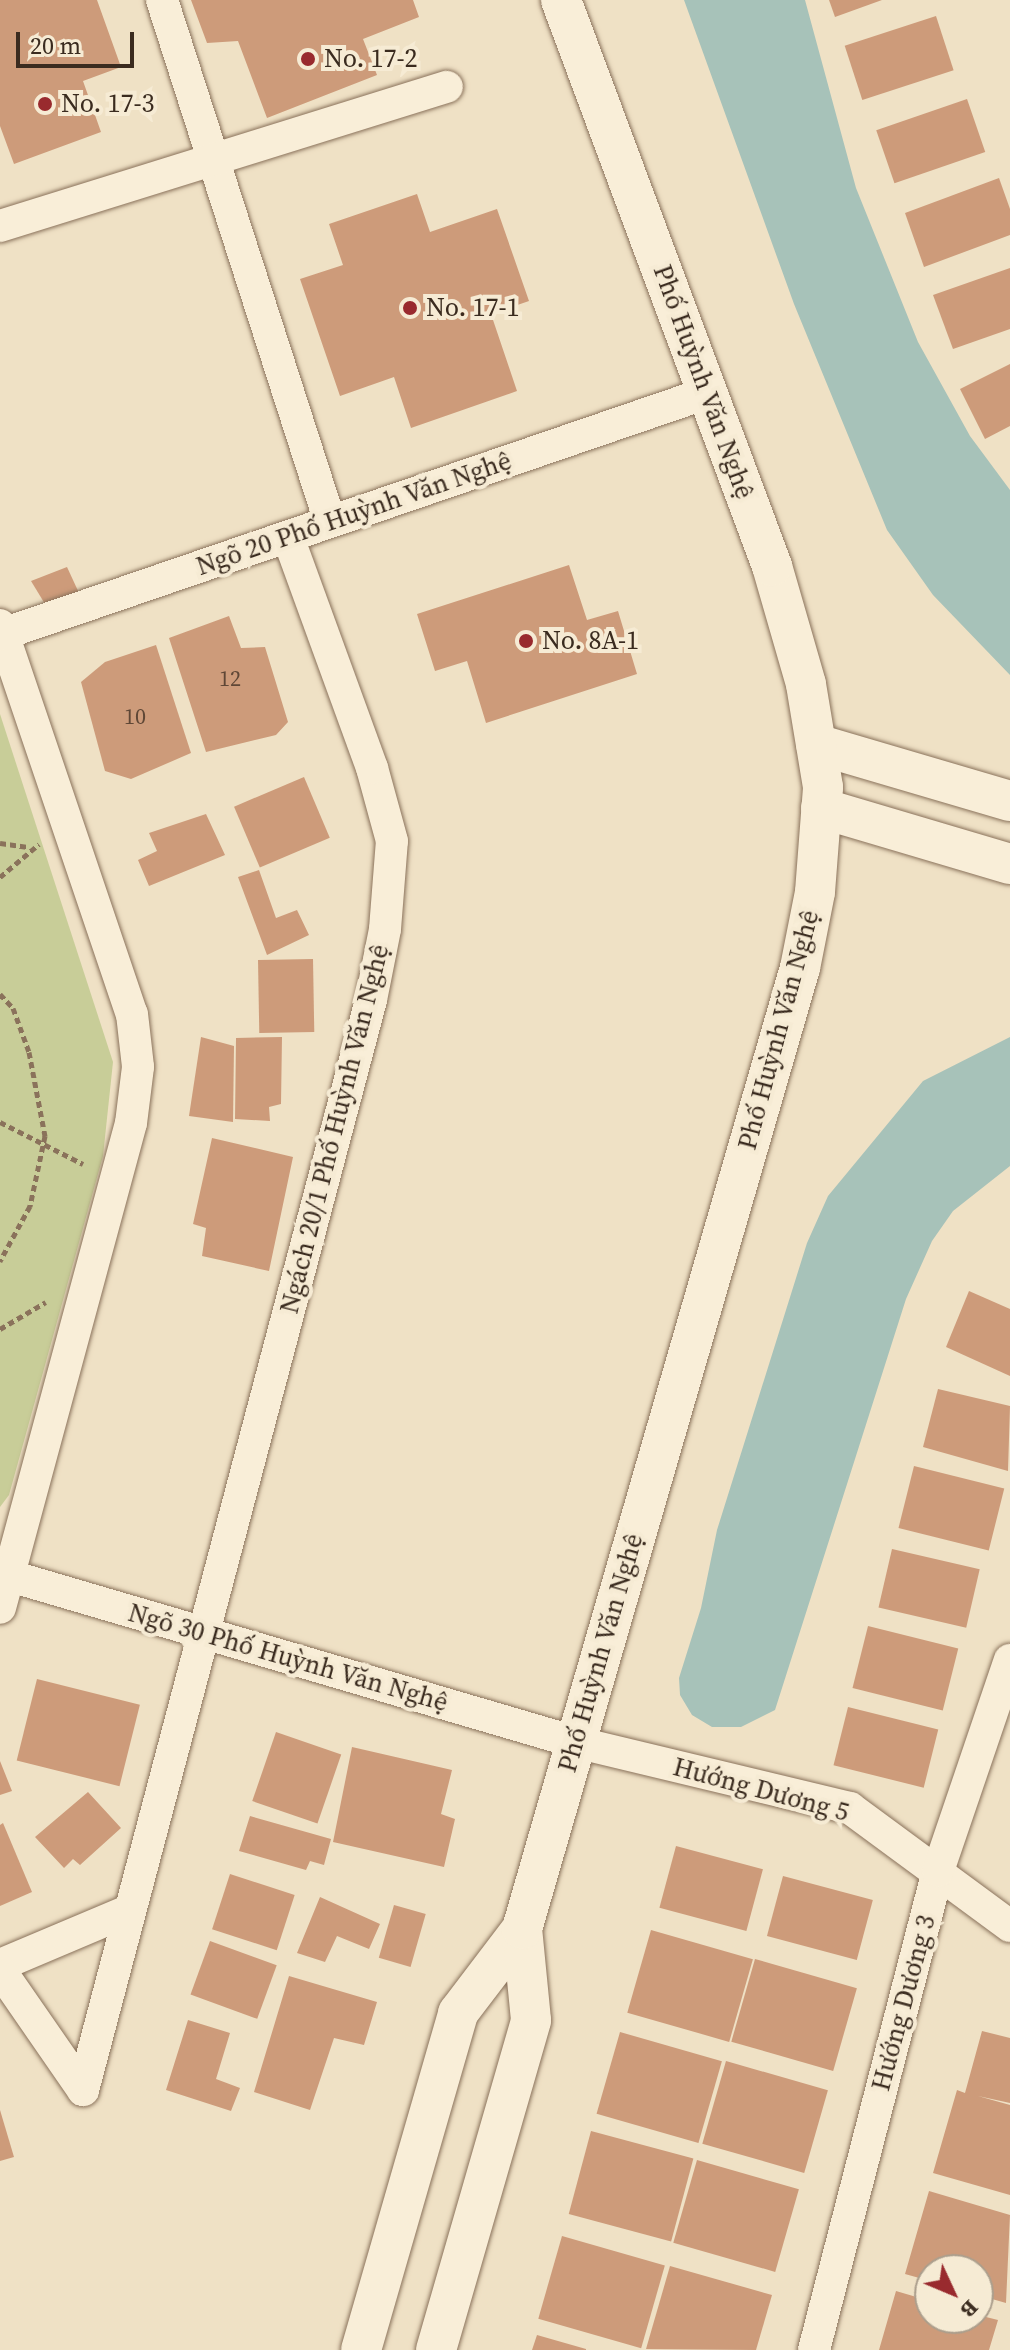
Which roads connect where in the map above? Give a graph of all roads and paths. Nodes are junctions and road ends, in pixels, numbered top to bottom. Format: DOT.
graph roads {
  1 [pos="162,0"];
  2 [pos="561,0"];
  3 [pos="447,87"];
  4 [pos="212,158"];
  5 [pos="0,226"];
  6 [pos="707,393"];
  7 [pos="330,522"];
  8 [pos="288,537"];
  9 [pos="1,632"];
  10 [pos="816,744"];
  11 [pos="1010,801"];
  12 [pos="821,808"];
  13 [pos="70,832"];
  14 [pos="0,843"];
  15 [pos="30,847"];
  16 [pos="1010,864"];
  17 [pos="0,877"];
  18 [pos="0,994"];
  19 [pos="0,1122"];
  20 [pos="44,1144"];
  21 [pos="116,1180"];
  22 [pos="0,1261"];
  23 [pos="5,1574"];
  24 [pos="0,1608"];
  25 [pos="206,1634"];
  26 [pos="1010,1660"];
  27 [pos="575,1742"];
  28 [pos="938,1871"];
  29 [pos="130,1910"];
  30 [pos="1010,1926"];
  31 [pos="522,1929"];
  32 [pos="0,1968"];
  33 [pos="361,2350"];
  34 [pos="436,2350"];
  35 [pos="814,2350"];
  1 -- 4 [label="street"];
  2 -- 6 [label="street, Phố Huỳnh Văn Nghệ"];
  3 -- 4 [label="street"];
  4 -- 5 [label="street"];
  4 -- 7 [label="street"];
  6 -- 7 [label="street, Ngõ 20 Phố Huỳnh Văn Nghệ"];
  6 -- 10 [label="street, Phố Huỳnh Văn Nghệ"];
  7 -- 8 [label="street, Ngõ 20 Phố Huỳnh Văn Nghệ"];
  8 -- 9 [label="street, Ngõ 20 Phố Huỳnh Văn Nghệ"];
  8 -- 25 [label="street, Ngách 20/1 Phố Huỳnh Văn Nghệ"];
  9 -- 13 [label="street"];
  10 -- 11 [label="street"];
  10 -- 12 [label="street, Phố Huỳnh Văn Nghệ"];
  12 -- 16 [label="street"];
  12 -- 27 [label="street, Phố Huỳnh Văn Nghệ"];
  13 -- 15 [label="path"];
  13 -- 21 [label="street"];
  14 -- 15 [label="path"];
  15 -- 17 [label="path"];
  18 -- 20 [label="path"];
  19 -- 20 [label="path"];
  20 -- 21 [label="path"];
  20 -- 22 [label="path"];
  21 -- 23 [label="street"];
  23 -- 24 [label="street"];
  23 -- 25 [label="street, Ngõ 30 Phố Huỳnh Văn Nghệ"];
  25 -- 27 [label="street, Ngõ 30 Phố Huỳnh Văn Nghệ"];
  25 -- 29 [label="street, Ngách 20/1 Phố Huỳnh Văn Nghệ"];
  26 -- 28 [label="street, Hướng Dương 3"];
  27 -- 28 [label="street, Hướng Dương 5"];
  27 -- 31 [label="street, Phố Huỳnh Văn Nghệ"];
  28 -- 30 [label="street, Hướng Dương 5"];
  28 -- 35 [label="street, Hướng Dương 3"];
  29 -- 32 [label="street"];
  29 -- 32 [label="street, Ngách 20/1 Phố Huỳnh Văn Nghệ"];
  31 -- 33 [label="street, Phố Huỳnh Văn Nghệ"];
  31 -- 34 [label="street, Phố Huỳnh Văn Nghệ"];
}
